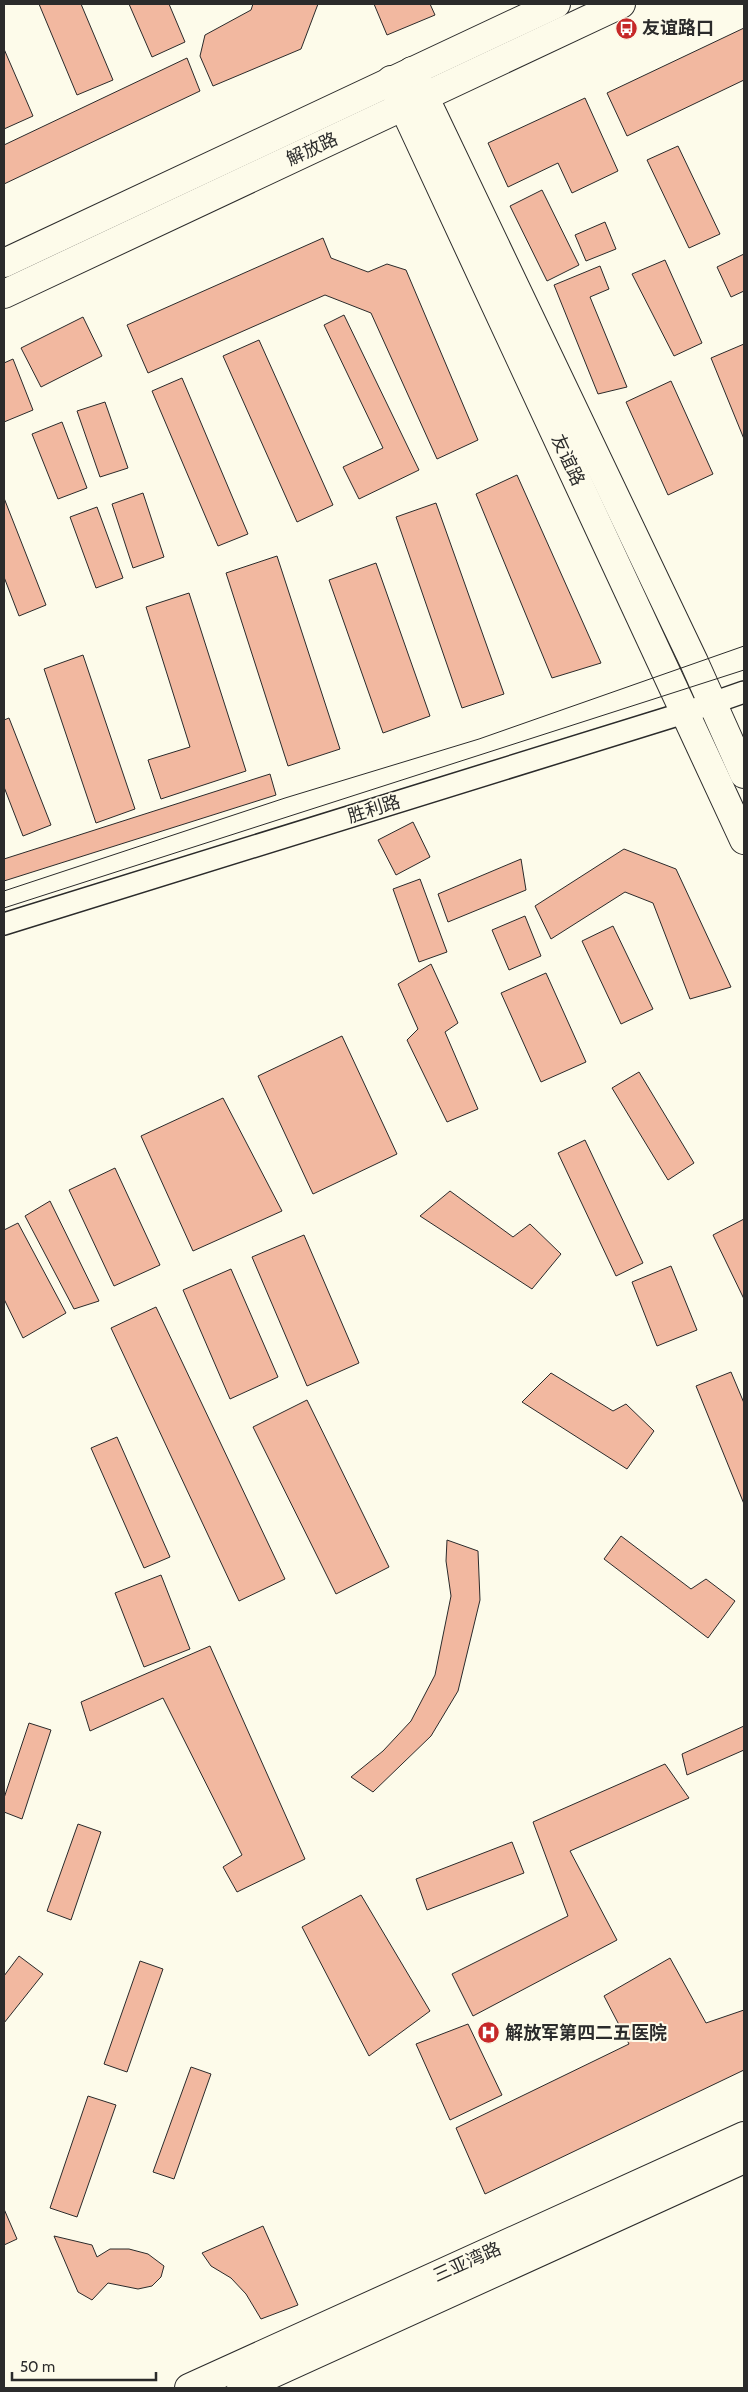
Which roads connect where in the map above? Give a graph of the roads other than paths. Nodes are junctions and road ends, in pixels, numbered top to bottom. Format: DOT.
graph roads {
  1 [pos="556,4"];
  2 [pos="621,4"];
  3 [pos="402,76"];
  4 [pos="414,102"];
  5 [pos="4,263"];
  6 [pos="4,294"];
  7 [pos="744,692"];
  8 [pos="712,703"];
  9 [pos="684,713"];
  10 [pos="744,774"];
  11 [pos="744,840"];
  12 [pos="4,924"];
  13 [pos="744,2136"];
  14 [pos="744,2159"];
  15 [pos="189,2388"];
  16 [pos="241,2388"];
  1 -- 3 [label="main road, 解放路"];
  2 -- 4 [label="main road, 解放路"];
  3 -- 4 [label="main road, 友谊路"];
  3 -- 5 [label="main road, 解放路"];
  4 -- 6 [label="main road, 解放路"];
  4 -- 8 [label="main road, 友谊路"];
  4 -- 9 [label="main road, 友谊路"];
  7 -- 8 [label="street, 胜利路"];
  8 -- 9 [label="street, 胜利路"];
  8 -- 10 [label="main road, 友谊路"];
  9 -- 11 [label="main road, 友谊路"];
  9 -- 12 [label="street, 胜利路"];
  13 -- 15 [label="main road, 三亚湾路"];
  14 -- 16 [label="main road, 三亚湾路"];
}
